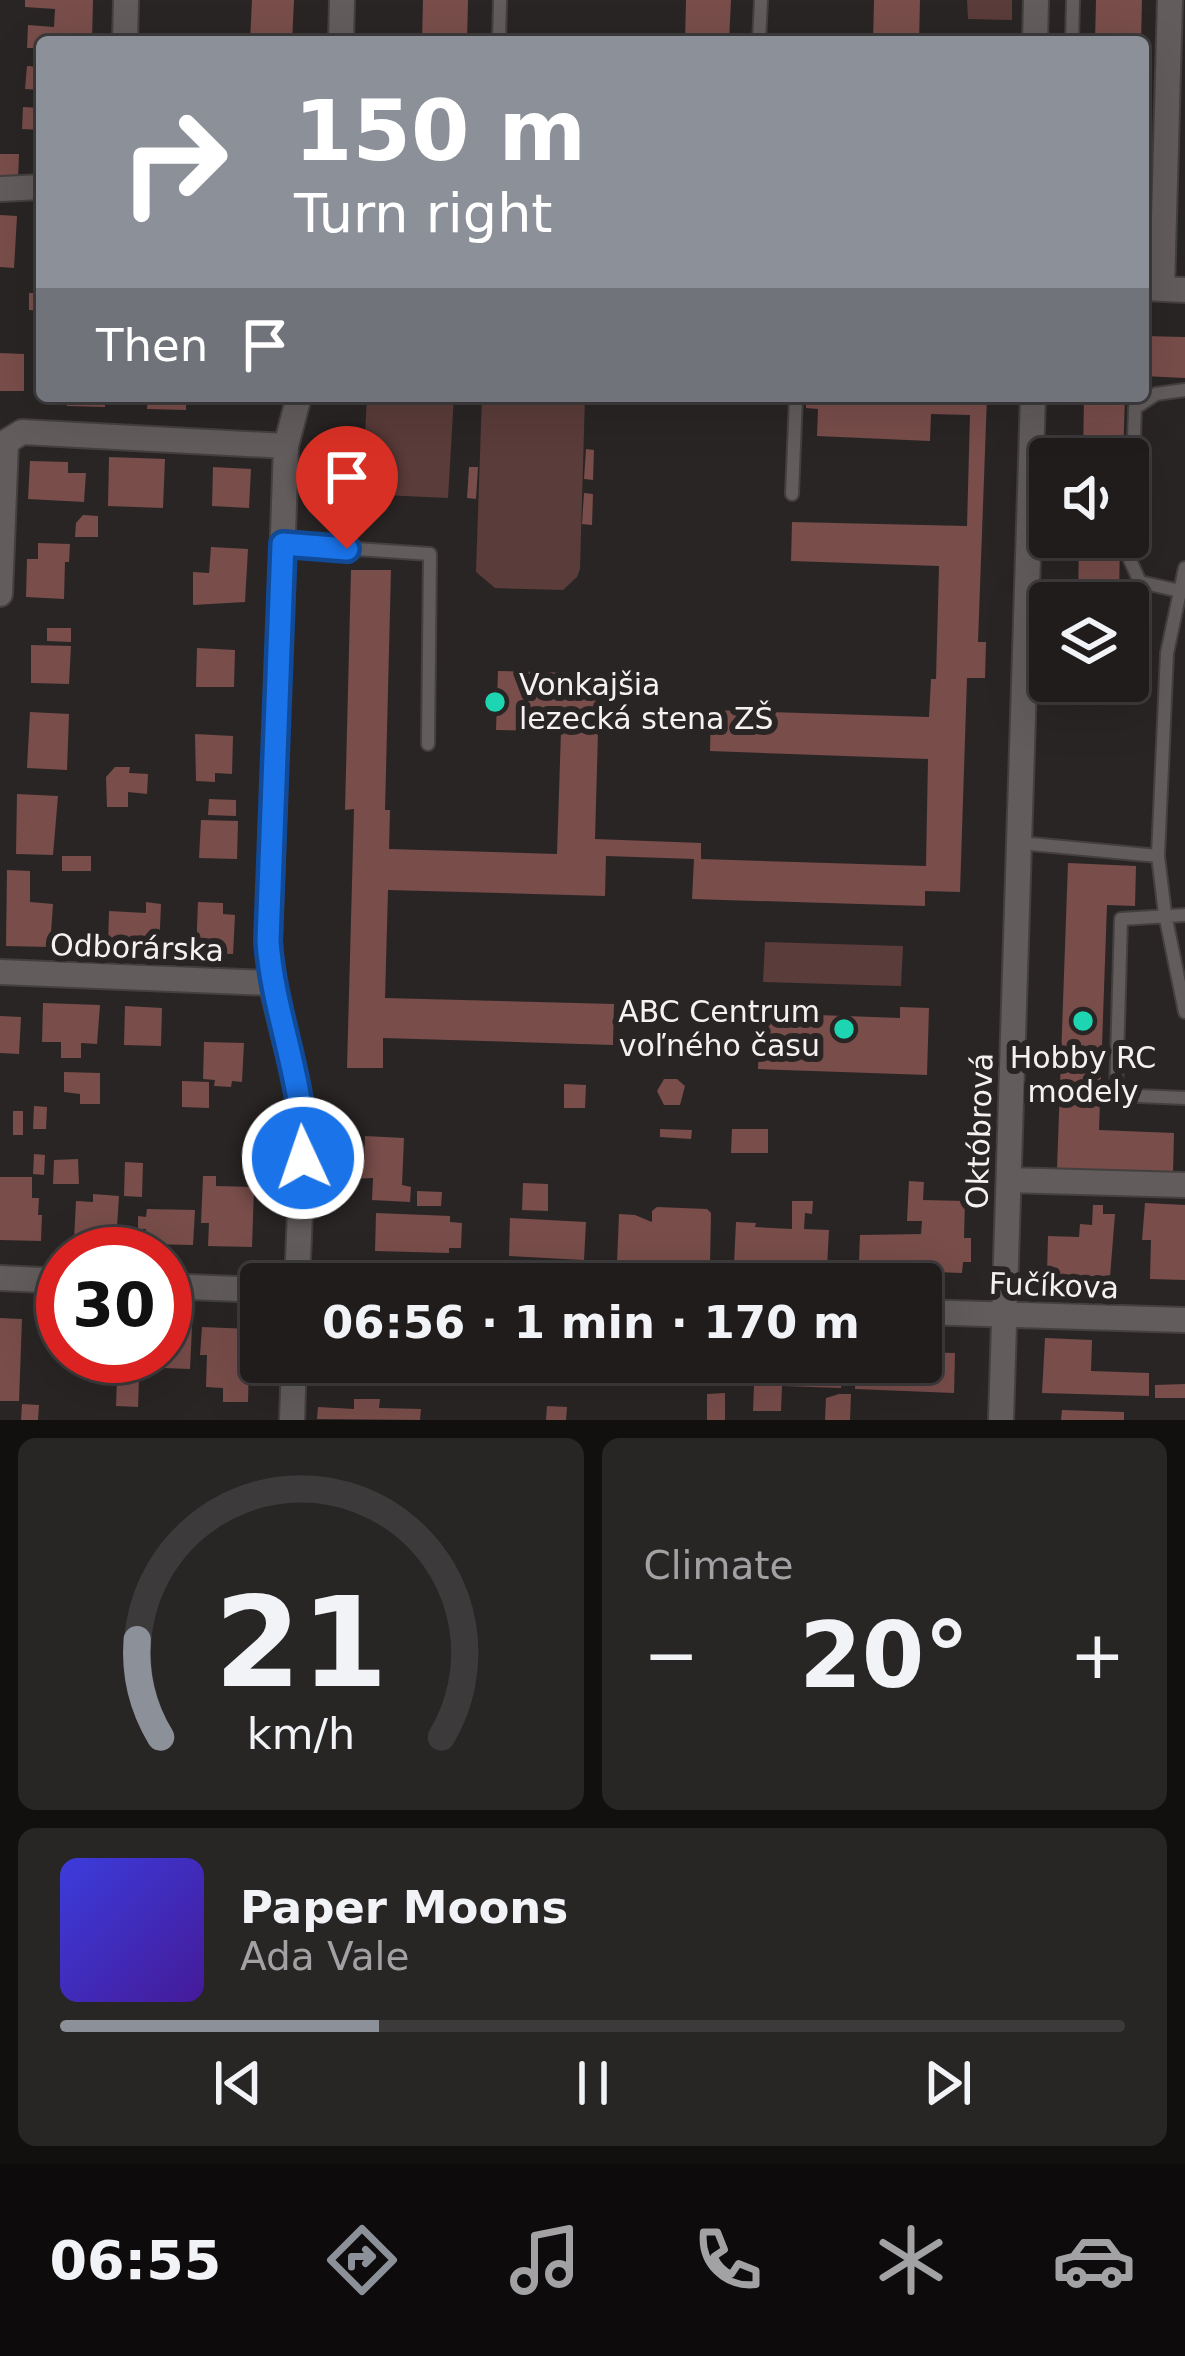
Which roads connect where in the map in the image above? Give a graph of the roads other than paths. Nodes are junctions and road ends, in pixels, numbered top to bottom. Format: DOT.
graph roads {
  1 [pos="126,0"];
  2 [pos="343,0"];
  3 [pos="500,0"];
  4 [pos="761,0"];
  5 [pos="1036,0"];
  6 [pos="1073,0"];
  7 [pos="1169,0"];
  8 [pos="125,36"];
  9 [pos="341,36"];
  10 [pos="499,36"];
  11 [pos="759,36"];
  12 [pos="1035,36"];
  13 [pos="1072,36"];
  14 [pos="36,187"];
  15 [pos="0,189"];
  16 [pos="1163,289"];
  17 [pos="1185,390"];
  18 [pos="1149,399"];
  19 [pos="297,402"];
  20 [pos="796,402"];
  21 [pos="1033,402"];
  22 [pos="1144,402"];
  23 [pos="286,446"];
  24 [pos="791,494"];
  25 [pos="283,544"];
  26 [pos="1185,568"];
  27 [pos="1183,592"];
  28 [pos="0,594"];
  29 [pos="428,744"];
  30 [pos="1020,843"];
  31 [pos="1158,856"];
  32 [pos="1165,914"];
  33 [pos="1185,915"];
  34 [pos="0,972"];
  35 [pos="271,983"];
  36 [pos="1185,1012"];
  37 [pos="1185,1098"];
  38 [pos="1009,1180"];
  39 [pos="1185,1185"];
  40 [pos="298,1263"];
  41 [pos="0,1278"];
  42 [pos="36,1280"];
  43 [pos="192,1287"];
  44 [pos="240,1289"];
  45 [pos="942,1313"];
  46 [pos="1004,1314"];
  47 [pos="1185,1320"];
  48 [pos="293,1383"];
  49 [pos="292,1420"];
  50 [pos="1001,1420"];
  1 -- 8 [label="street"];
  2 -- 9 [label="street"];
  3 -- 10 [label="lane"];
  4 -- 11 [label="lane"];
  5 -- 12 [label="street"];
  6 -- 13 [label="lane"];
  7 -- 16 [label="street"];
  14 -- 15 [label="street"];
  17 -- 18 [label="lane"];
  19 -- 23 [label="street, Odborárska"];
  20 -- 24 [label="lane"];
  21 -- 30 [label="street, Októbrová"];
  22 -- 27 [label="lane"];
  23 -- 25 [label="street, Odborárska"];
  23 -- 28 [label="street"];
  25 -- 29 [label="lane"];
  25 -- 35 [label="street, Odborárska"];
  26 -- 27 [label="lane"];
  27 -- 31 [label="lane"];
  30 -- 31 [label="lane"];
  30 -- 38 [label="street, Októbrová"];
  31 -- 32 [label="lane"];
  32 -- 33 [label="lane"];
  32 -- 36 [label="lane"];
  32 -- 37 [label="lane"];
  34 -- 35 [label="street, Odborárska"];
  35 -- 40 [label="street, Odborárska"];
  38 -- 39 [label="street"];
  38 -- 46 [label="street, Októbrová"];
  41 -- 42 [label="street"];
  43 -- 44 [label="street"];
  45 -- 46 [label="street, Fučíkova"];
  46 -- 47 [label="street, Fučíkova"];
  46 -- 50 [label="street, Októbrová"];
  48 -- 49 [label="street"];
}
